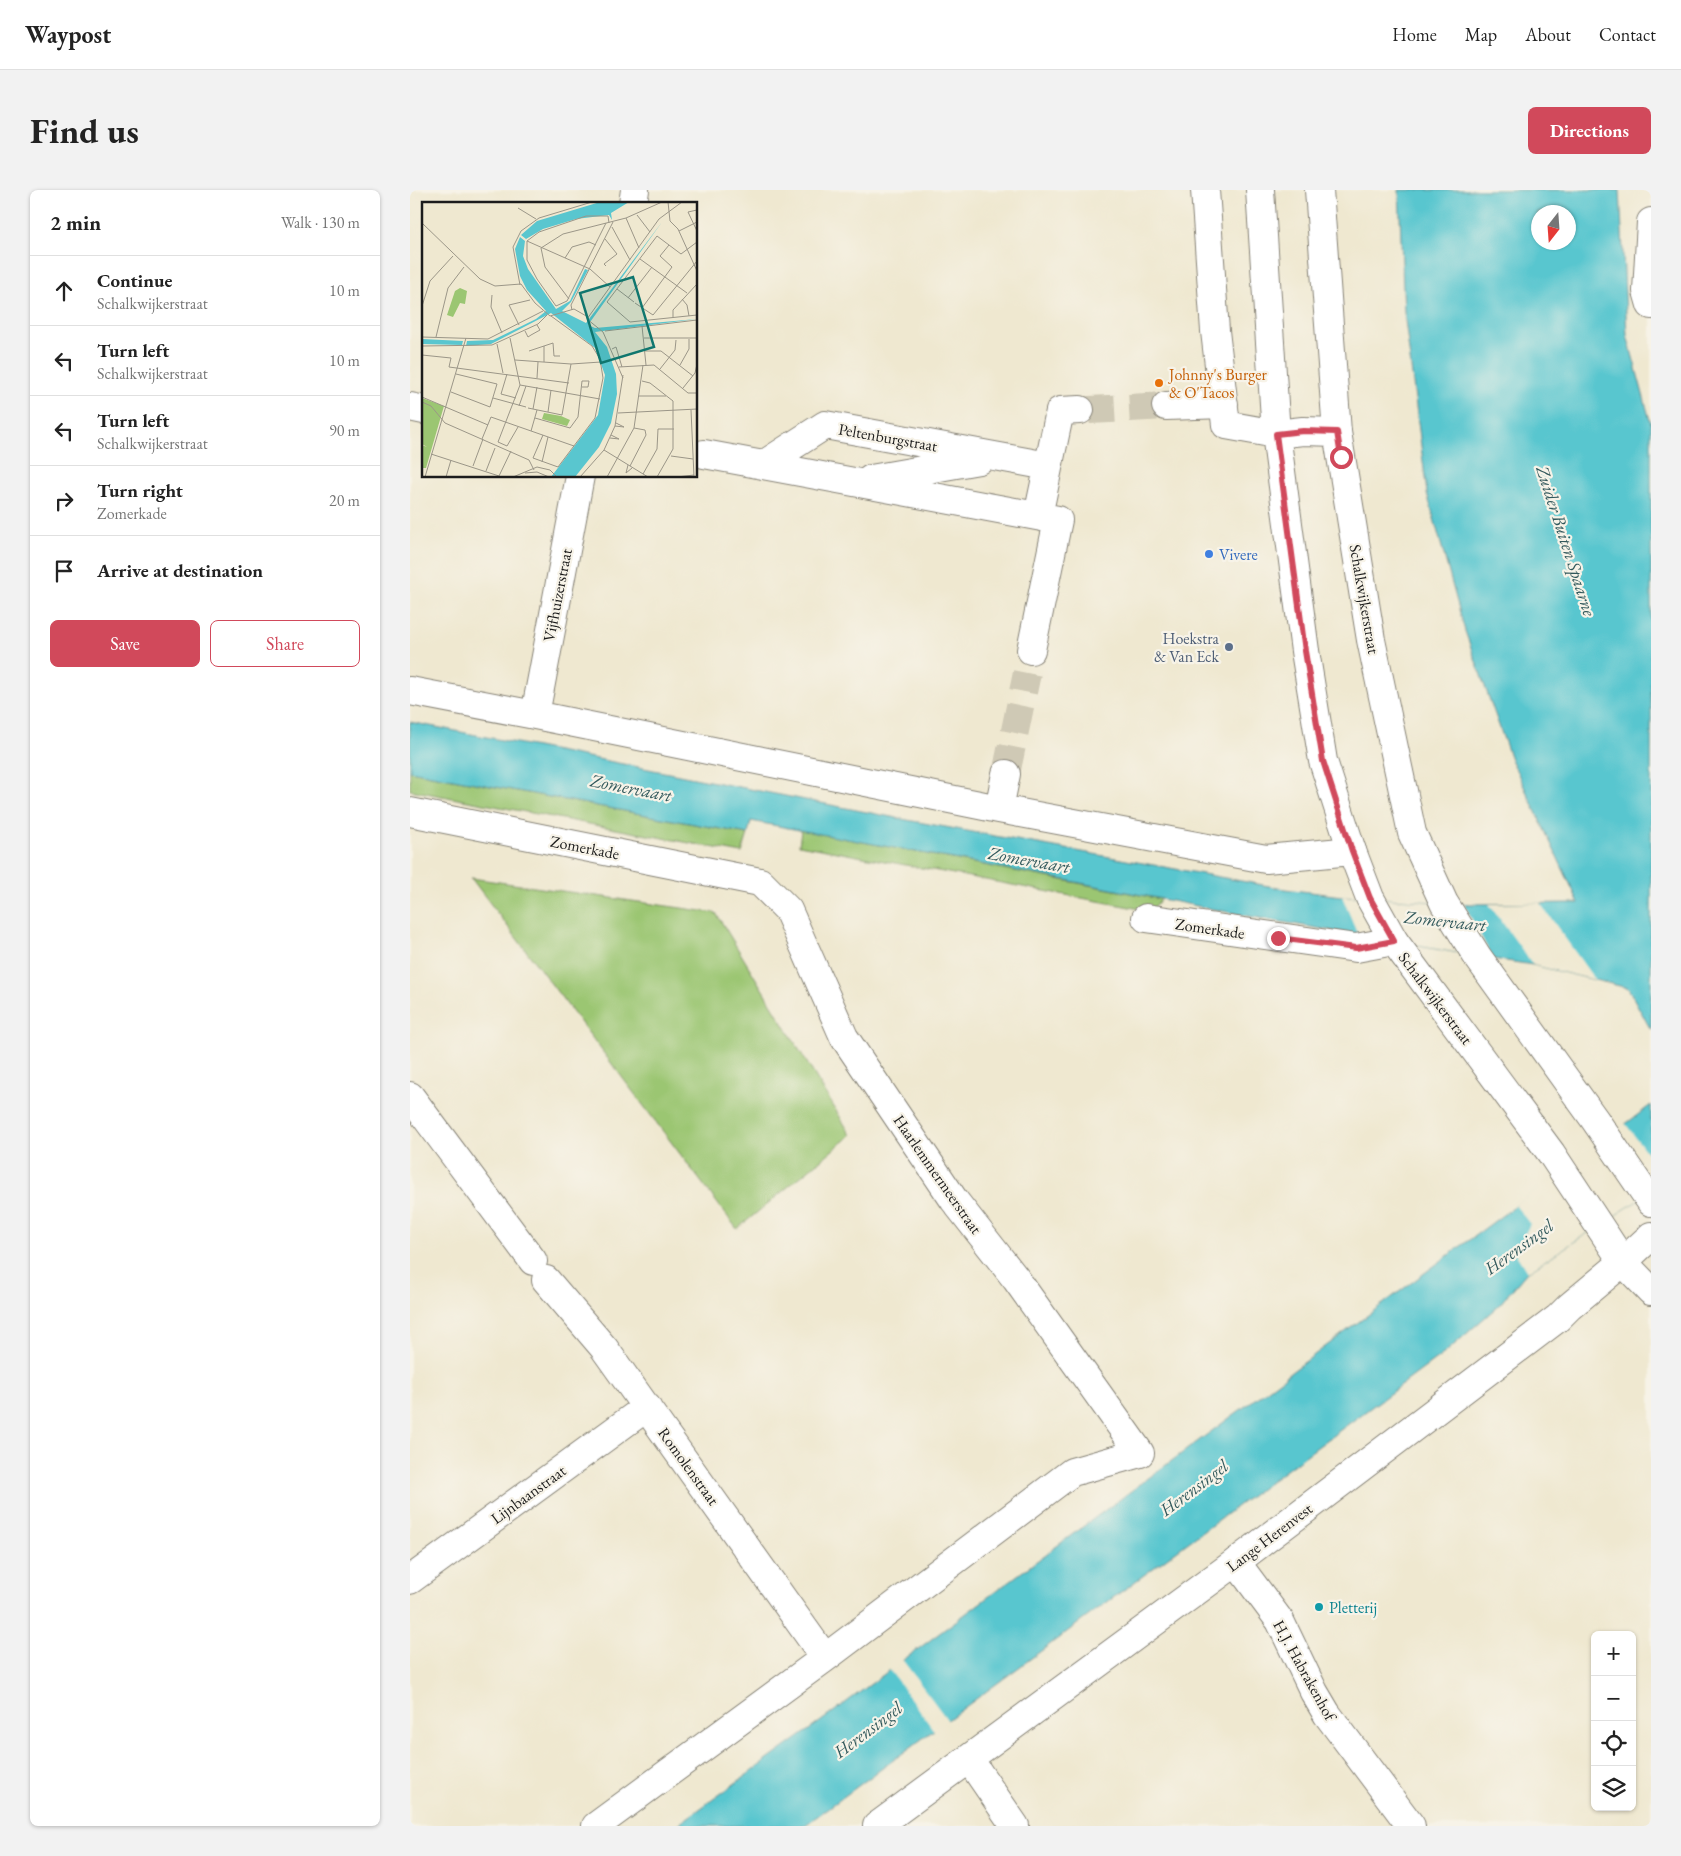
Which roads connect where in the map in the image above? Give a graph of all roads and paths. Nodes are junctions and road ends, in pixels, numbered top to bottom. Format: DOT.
graph roads {
  1 [pos="1205,190"];
  2 [pos="1260,190"];
  3 [pos="1319,190"];
  4 [pos="1651,222"];
  5 [pos="1651,305"];
  6 [pos="1224,404"];
  7 [pos="1166,406"];
  8 [pos="1080,410"];
  9 [pos="1337,432"];
  10 [pos="1276,434"];
  11 [pos="700,454"];
  12 [pos="996,457"];
  13 [pos="763,466"];
  14 [pos="1048,466"];
  15 [pos="580,478"];
  16 [pos="854,482"];
  17 [pos="1038,516"];
  18 [pos="1028,664"];
  19 [pos="410,691"];
  20 [pos="535,714"];
  21 [pos="1006,774"];
  22 [pos="999,808"];
  23 [pos="410,812"];
  24 [pos="1352,851"];
  25 [pos="760,882"];
  26 [pos="1146,918"];
  27 [pos="1394,941"];
  28 [pos="413,1106"];
  29 [pos="1649,1198"];
  30 [pos="1651,1236"];
  31 [pos="1623,1262"];
  32 [pos="1651,1291"];
  33 [pos="647,1407"];
  34 [pos="1236,1562"];
  35 [pos="410,1580"];
  36 [pos="825,1658"];
  37 [pos="969,1759"];
  38 [pos="596,1826"];
  39 [pos="877,1826"];
  40 [pos="1015,1826"];
  41 [pos="1411,1826"];
  1 -- 6 [label="street"];
  2 -- 10 [label="street, Schalkwijkerstraat"];
  3 -- 9 [label="street, Schalkwijkerstraat"];
  4 -- 5 [label="street"];
  6 -- 7 [label="street"];
  6 -- 10 [label="street"];
  8 -- 14 [label="street"];
  9 -- 10 [label="street"];
  9 -- 29 [label="street, Schalkwijkerstraat"];
  10 -- 24 [label="street, Schalkwijkerstraat"];
  11 -- 13 [label="street, Peltenburgstraat"];
  12 -- 13 [label="street, Peltenburgstraat"];
  12 -- 14 [label="street, Peltenburgstraat"];
  12 -- 16 [label="street, Peltenburgstraat"];
  13 -- 16 [label="street, Peltenburgstraat"];
  14 -- 17 [label="street"];
  15 -- 20 [label="street, Vijfhuizerstraat"];
  16 -- 17 [label="street, Peltenburgstraat"];
  17 -- 18 [label="street, Peltenburgstraat"];
  19 -- 20 [label="street"];
  20 -- 22 [label="street"];
  21 -- 22 [label="street"];
  22 -- 24 [label="street"];
  23 -- 25 [label="street, Zomerkade"];
  24 -- 27 [label="street, Schalkwijkerstraat"];
  25 -- 36 [label="street, Haarlemmermeerstraat"];
  26 -- 27 [label="street, Zomerkade"];
  27 -- 31 [label="street, Schalkwijkerstraat"];
  28 -- 33 [label="street, Romolenstraat"];
  30 -- 31 [label="street, Lange Herenvest"];
  31 -- 32 [label="street, Schalkwijkerstraat"];
  31 -- 34 [label="street, Lange Herenvest"];
  33 -- 35 [label="street, Lijnbaanstraat"];
  33 -- 36 [label="street, Romolenstraat"];
  34 -- 37 [label="street, Lange Herenvest"];
  34 -- 41 [label="street, H.J. Habrakenhof"];
  36 -- 38 [label="street"];
  37 -- 39 [label="street, Lange Herenvest"];
  37 -- 40 [label="street"];
}
